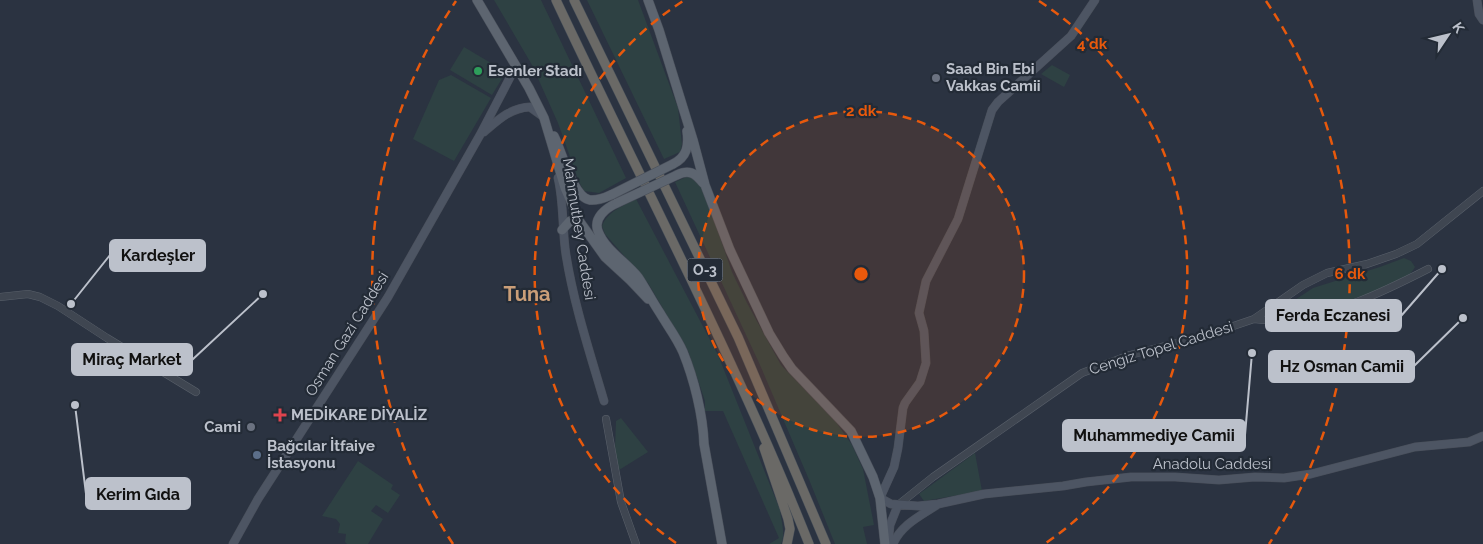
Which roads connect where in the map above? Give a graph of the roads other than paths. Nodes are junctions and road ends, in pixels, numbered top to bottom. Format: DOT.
graph roads {
  1 [pos="477,0"];
  2 [pos="556,0"];
  3 [pos="574,0"];
  4 [pos="648,0"];
  5 [pos="1095,0"];
  6 [pos="1478,0"];
  7 [pos="1483,20"];
  8 [pos="516,66"];
  9 [pos="685,114"];
  10 [pos="544,118"];
  11 [pos="480,135"];
  12 [pos="705,185"];
  13 [pos="1483,192"];
  14 [pos="580,222"];
  15 [pos="562,230"];
  16 [pos="1428,268"];
  17 [pos="0,297"];
  18 [pos="658,310"];
  19 [pos="1254,319"];
  20 [pos="196,392"];
  21 [pos="604,401"];
  22 [pos="606,419"];
  23 [pos="762,430"];
  24 [pos="1483,436"];
  25 [pos="889,476"];
  26 [pos="873,477"];
  27 [pos="880,498"];
  28 [pos="938,504"];
  29 [pos="898,505"];
  30 [pos="233,544"];
  31 [pos="636,544"];
  32 [pos="722,544"];
  33 [pos="787,544"];
  34 [pos="809,544"];
  35 [pos="826,544"];
  36 [pos="887,544"];
  37 [pos="893,544"];
  1 -- 8 [label="main road"];
  2 -- 23 [label="highway, O-3"];
  3 -- 35 [label="highway, O-3"];
  4 -- 9 [label="main road"];
  5 -- 25 [label="main road"];
  6 -- 7 [label="main road"];
  8 -- 10 [label="main road"];
  8 -- 11 [label="main road, Osman Gazi Caddesi"];
  9 -- 10 [label="main road, bridge"];
  9 -- 12 [label="main road"];
  10 -- 11 [label="main road, Osman Gazi Caddesi"];
  10 -- 14 [label="main road"];
  10 -- 15 [label="main road, Mahmutbey Caddesi"];
  11 -- 30 [label="main road, Osman Gazi Caddesi"];
  12 -- 18 [label="main road, bridge"];
  12 -- 26 [label="main road"];
  13 -- 19 [label="street, Cengiz Topel Caddesi"];
  14 -- 15 [label="main road"];
  14 -- 18 [label="main road"];
  15 -- 21 [label="main road, Mahmutbey Caddesi"];
  16 -- 19 [label="street"];
  17 -- 20 [label="street"];
  18 -- 32 [label="main road"];
  19 -- 29 [label="street, Cengiz Topel Caddesi"];
  22 -- 31 [label="street"];
  23 -- 33 [label="highway"];
  23 -- 34 [label="highway, O-3"];
  24 -- 28 [label="main road, Anadolu Caddesi"];
  25 -- 26 [label="main road"];
  25 -- 27 [label="main road"];
  26 -- 27 [label="main road"];
  27 -- 29 [label="main road"];
  27 -- 36 [label="main road"];
  28 -- 29 [label="main road"];
  28 -- 37 [label="main road"];
  29 -- 36 [label="main road"];
}
